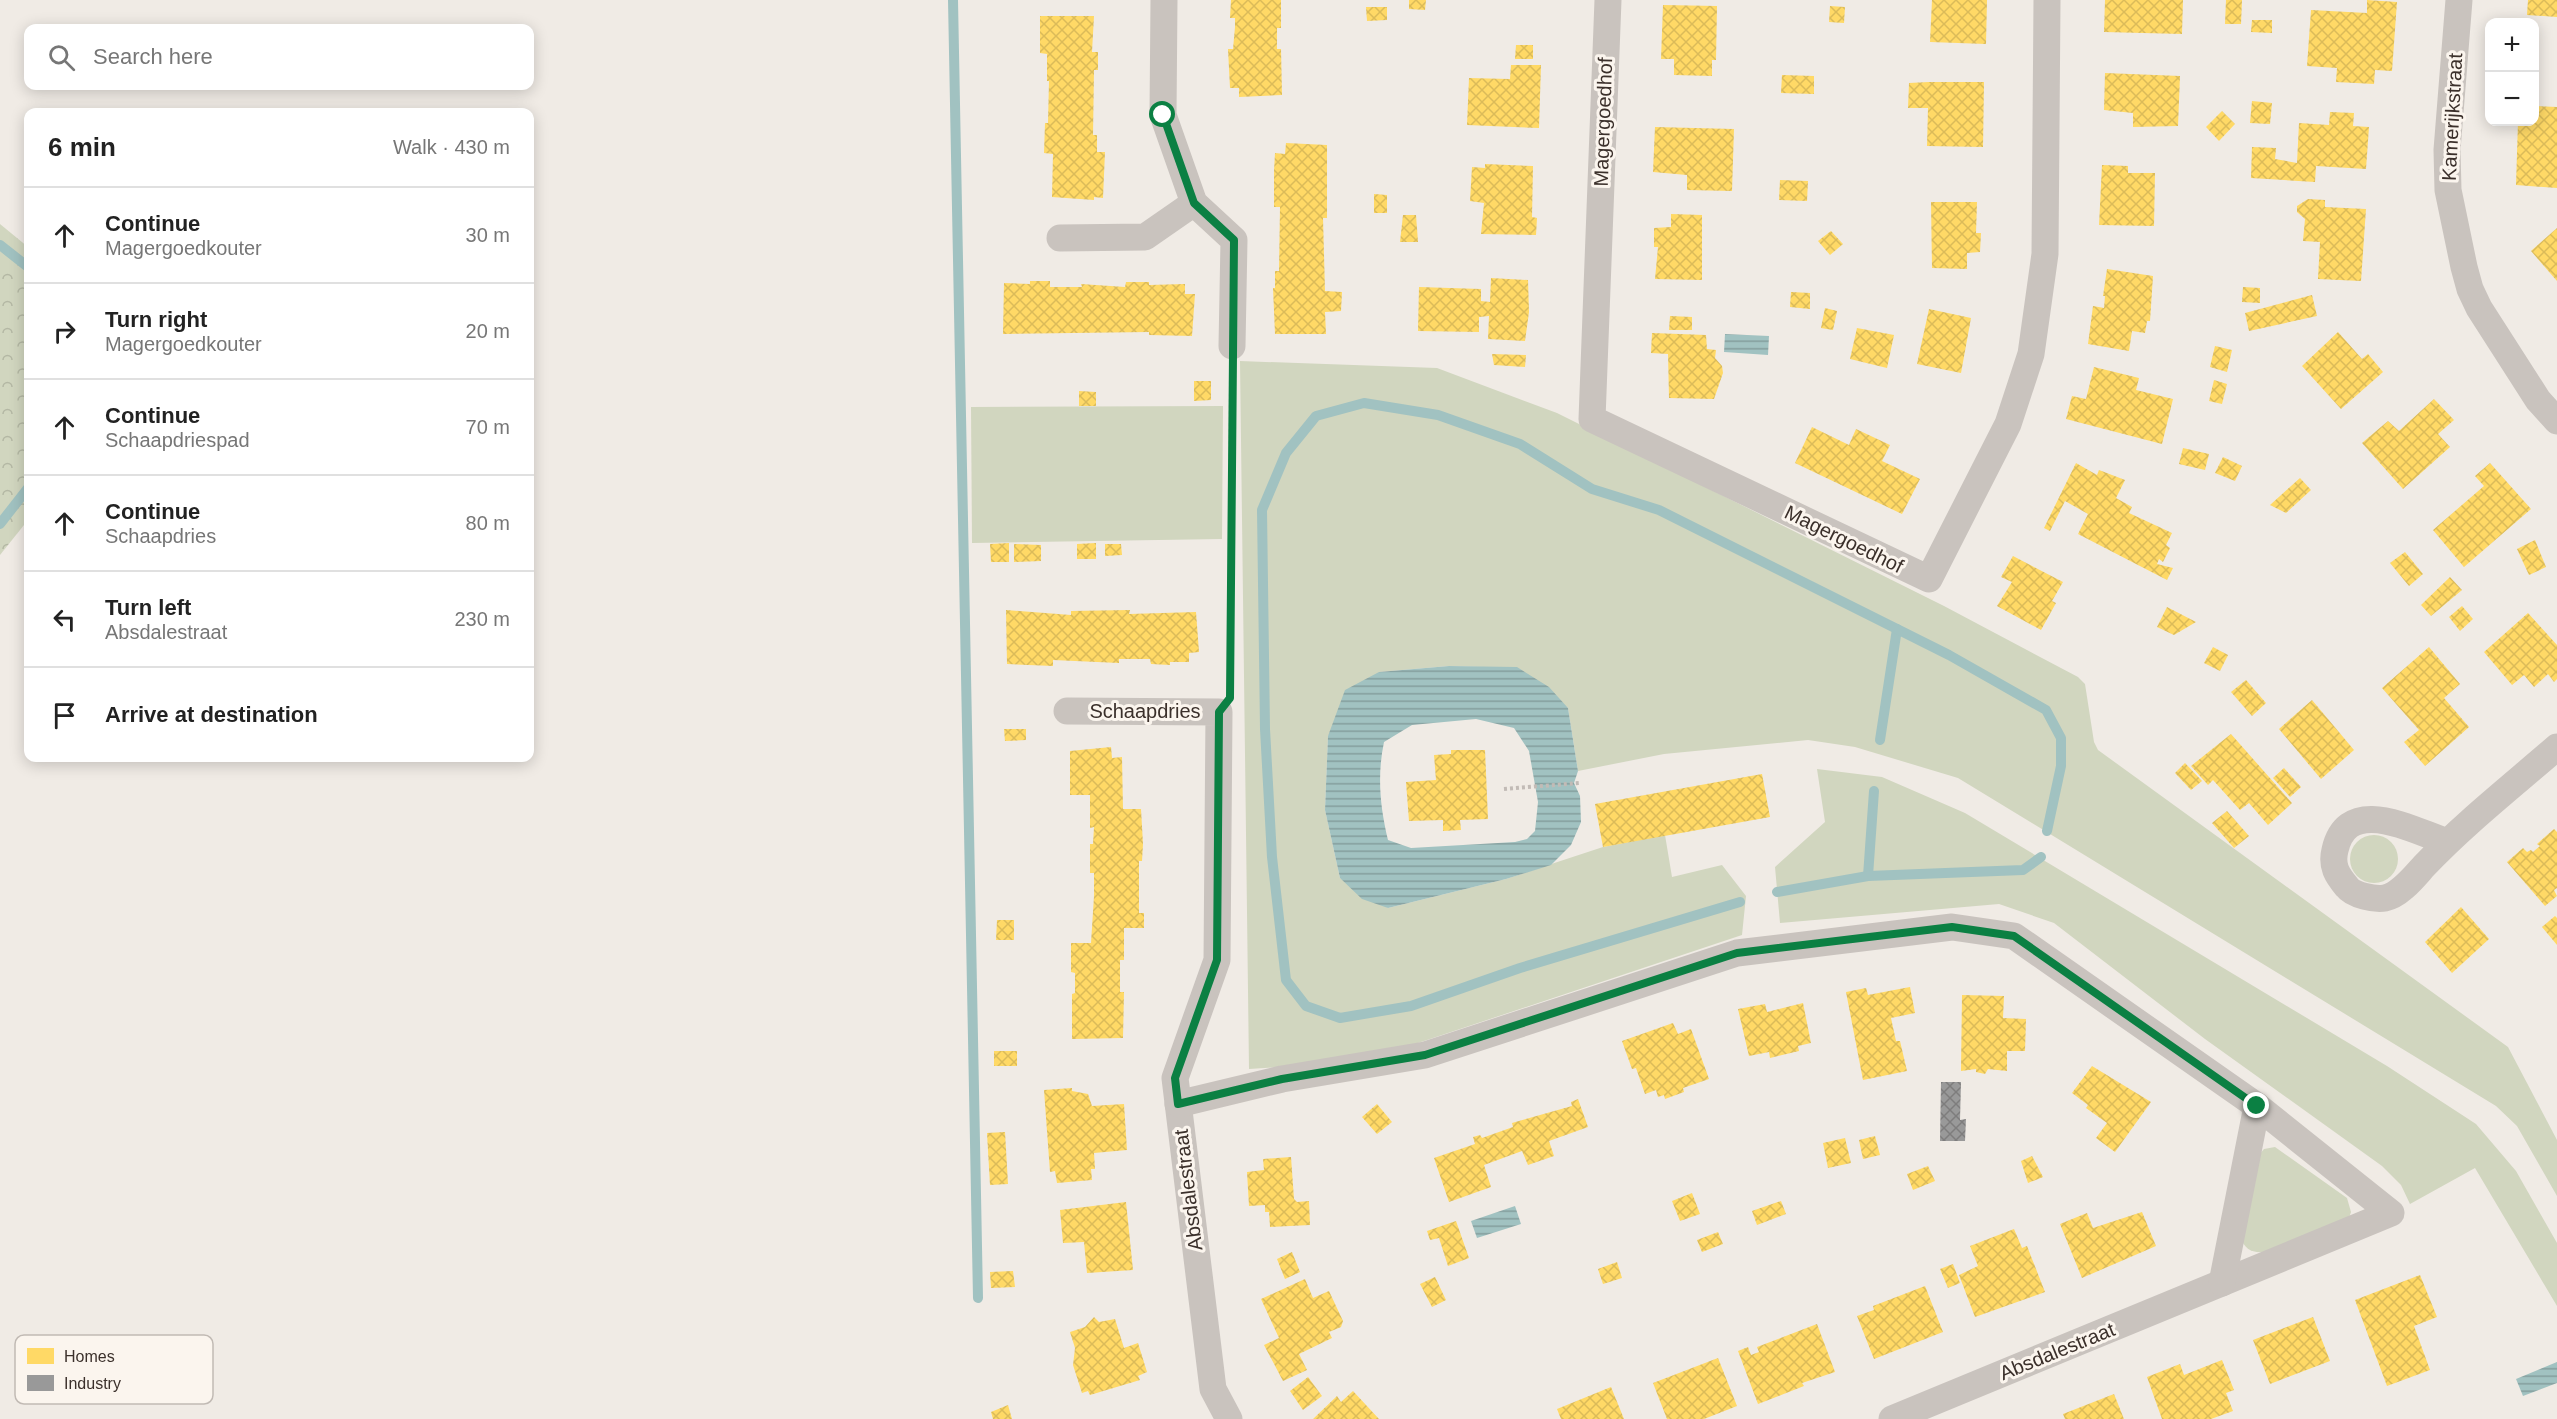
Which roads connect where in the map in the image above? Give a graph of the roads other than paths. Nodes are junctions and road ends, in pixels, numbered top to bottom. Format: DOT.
graph roads {
  1 [pos="1164,0"];
  2 [pos="1608,0"];
  3 [pos="2047,0"];
  4 [pos="2459,0"];
  5 [pos="1194,203"];
  6 [pos="1059,238"];
  7 [pos="1232,346"];
  8 [pos="2557,421"];
  9 [pos="1067,711"];
  10 [pos="2557,747"];
  11 [pos="2448,842"];
  12 [pos="1178,1104"];
  13 [pos="2257,1106"];
  14 [pos="2222,1283"];
  15 [pos="1229,1419"];
  16 [pos="1892,1419"];
  1 -- 5 [label="street"];
  2 -- 3 [label="street, Magergoedhof"];
  4 -- 8 [label="street, Kamerijkstraat"];
  5 -- 6 [label="street"];
  5 -- 7 [label="street"];
  9 -- 12 [label="street, Schaapdries"];
  10 -- 11 [label="street"];
  12 -- 13 [label="street, Absdalestraat"];
  12 -- 15 [label="street, Absdalestraat"];
  13 -- 14 [label="street"];
  13 -- 14 [label="street, Absdalestraat"];
  14 -- 16 [label="street, Absdalestraat"];
}
